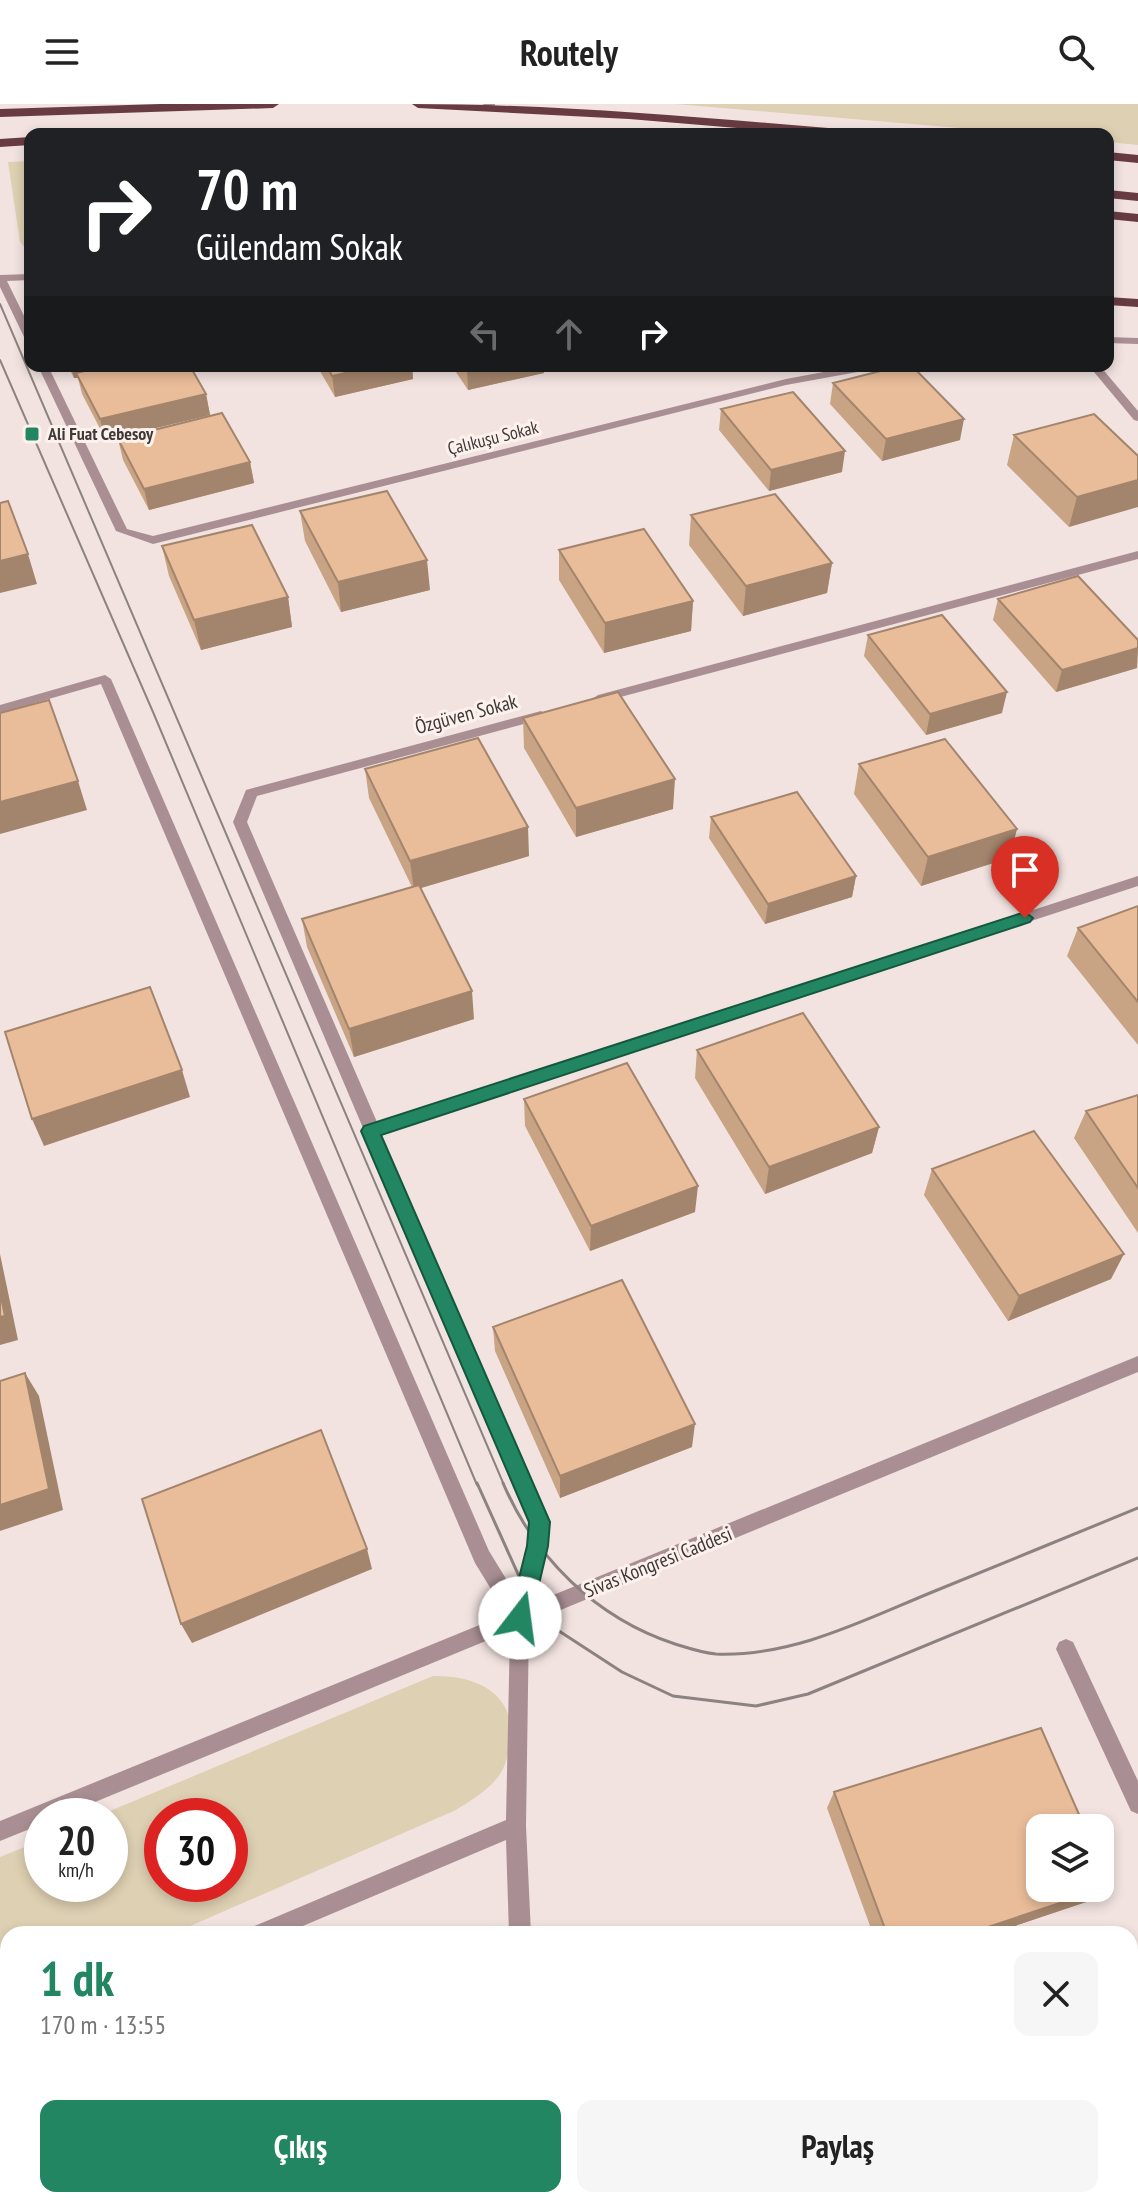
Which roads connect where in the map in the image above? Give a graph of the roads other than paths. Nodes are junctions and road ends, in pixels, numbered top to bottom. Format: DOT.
graph roads {
  1 [pos="143,104"];
  2 [pos="273,104"];
  3 [pos="418,104"];
  4 [pos="489,105"];
  5 [pos="121,108"];
  6 [pos="0,113"];
  7 [pos="777,128"];
  8 [pos="24,141"];
  9 [pos="0,143"];
  10 [pos="1114,157"];
  11 [pos="1138,159"];
  12 [pos="1114,195"];
  13 [pos="1138,197"];
  14 [pos="1114,216"];
  15 [pos="1138,218"];
  16 [pos="24,277"];
  17 [pos="0,278"];
  18 [pos="1114,301"];
  19 [pos="1138,303"];
  20 [pos="24,327"];
  21 [pos="1114,340"];
  22 [pos="1138,341"];
  23 [pos="46,372"];
  24 [pos="841,372"];
  25 [pos="1099,372"];
  26 [pos="1138,418"];
  27 [pos="1138,555"];
  28 [pos="582,703"];
  29 [pos="0,709"];
  30 [pos="552,712"];
  31 [pos="1138,881"];
  32 [pos="370,1131"];
  33 [pos="1138,1364"];
  34 [pos="520,1618"];
  35 [pos="1066,1649"];
  36 [pos="1138,1804"];
  37 [pos="516,1826"];
  38 [pos="0,1831"];
  39 [pos="278,1926"];
  40 [pos="520,1926"];
  1 -- 5 [label="street"];
  2 -- 5 [label="highway"];
  3 -- 4 [label="highway"];
  4 -- 7 [label="highway"];
  5 -- 6 [label="highway"];
  8 -- 9 [label="highway"];
  10 -- 11 [label="highway"];
  12 -- 13 [label="highway"];
  14 -- 15 [label="highway"];
  16 -- 17 [label="street"];
  17 -- 20 [label="street"];
  18 -- 19 [label="highway"];
  21 -- 22 [label="street"];
  23 -- 24 [label="street, Çalıkuşu Sokak"];
  25 -- 26 [label="street"];
  27 -- 28 [label="street"];
  29 -- 34 [label="street"];
  30 -- 32 [label="street, Özgüven Sokak"];
  31 -- 32 [label="street"];
  32 -- 34 [label="street"];
  33 -- 34 [label="street, Sivas Kongresi Caddesi"];
  34 -- 37 [label="street"];
  34 -- 38 [label="street, Sivas Kongresi Caddesi"];
  35 -- 36 [label="street"];
  37 -- 39 [label="street"];
  37 -- 40 [label="street"];
}
